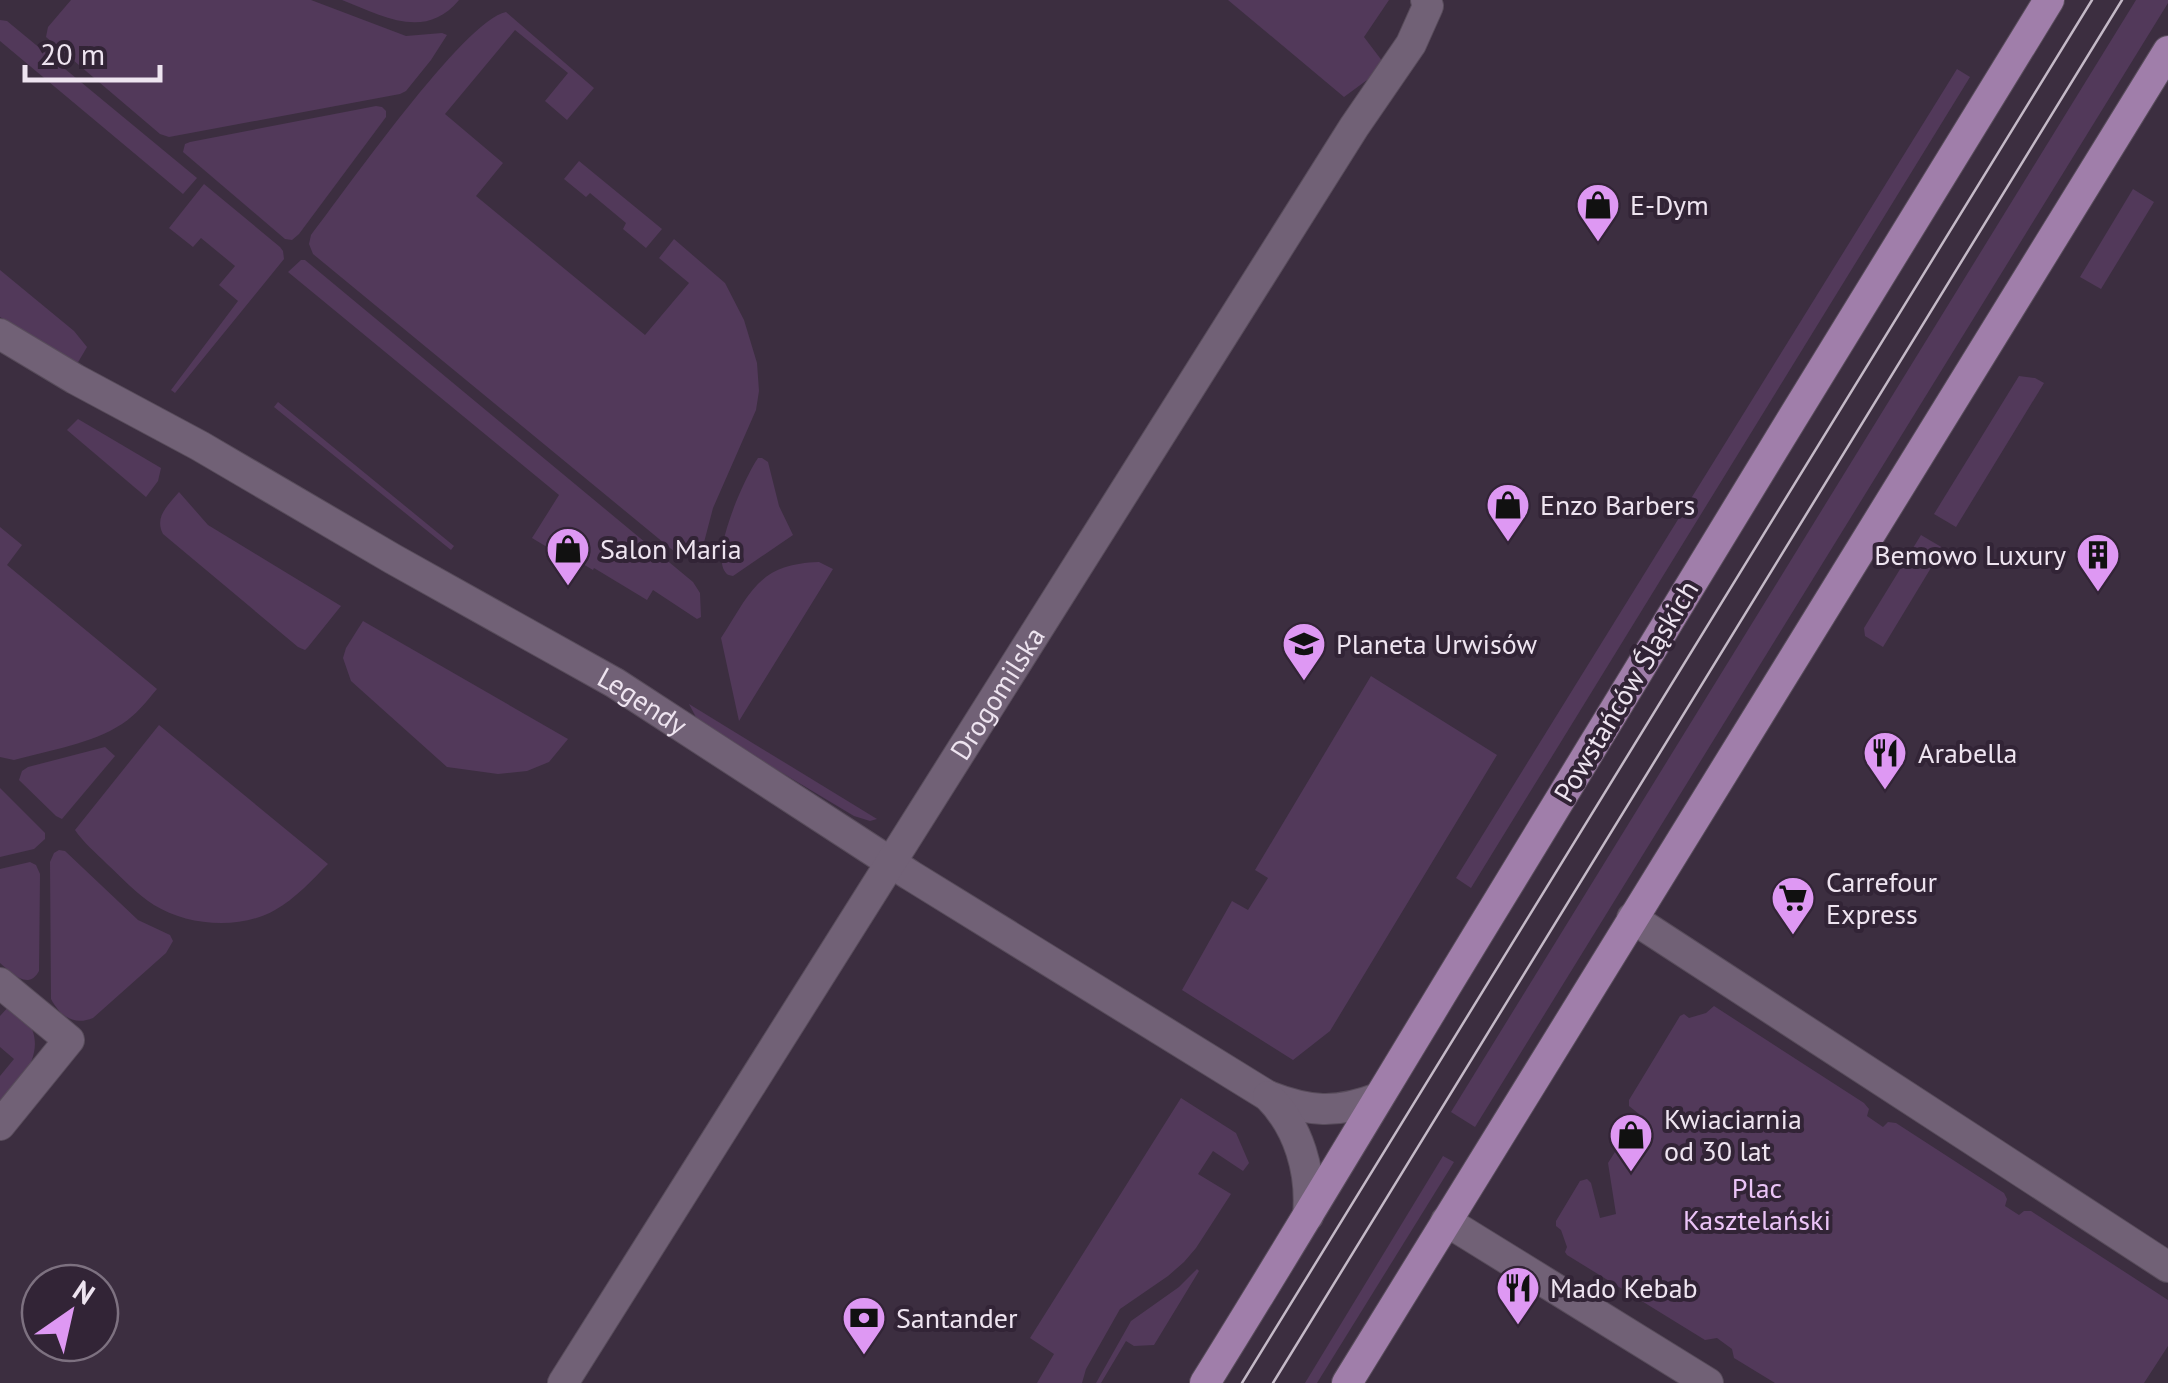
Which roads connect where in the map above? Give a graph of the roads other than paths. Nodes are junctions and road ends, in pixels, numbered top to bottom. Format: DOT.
graph roads {
  1 [pos="1426,0"];
  2 [pos="2049,0"];
  3 [pos="2168,51"];
  4 [pos="0,334"];
  5 [pos="890,862"];
  6 [pos="1632,918"];
  7 [pos="0,982"];
  8 [pos="1268,1096"];
  9 [pos="1378,1098"];
  10 [pos="0,1125"];
  11 [pos="1308,1216"];
  12 [pos="1446,1221"];
  13 [pos="2168,1267"];
  14 [pos="562,1383"];
  15 [pos="1205,1383"];
  16 [pos="1346,1383"];
  17 [pos="1708,1383"];
  1 -- 5 [label="street, Drogomilska"];
  2 -- 9 [label="main road, Powstańców Śląskich"];
  3 -- 6 [label="main road"];
  4 -- 5 [label="street, Legendy"];
  5 -- 8 [label="street, Legendy"];
  5 -- 14 [label="street, Drogomilska"];
  6 -- 12 [label="main road"];
  6 -- 13 [label="street"];
  7 -- 10 [label="street"];
  8 -- 9 [label="street, Legendy"];
  8 -- 11 [label="street, Legendy"];
  9 -- 11 [label="main road, Powstańców Śląskich"];
  11 -- 15 [label="main road, Powstańców Śląskich"];
  12 -- 16 [label="main road"];
  12 -- 17 [label="street"];
}
